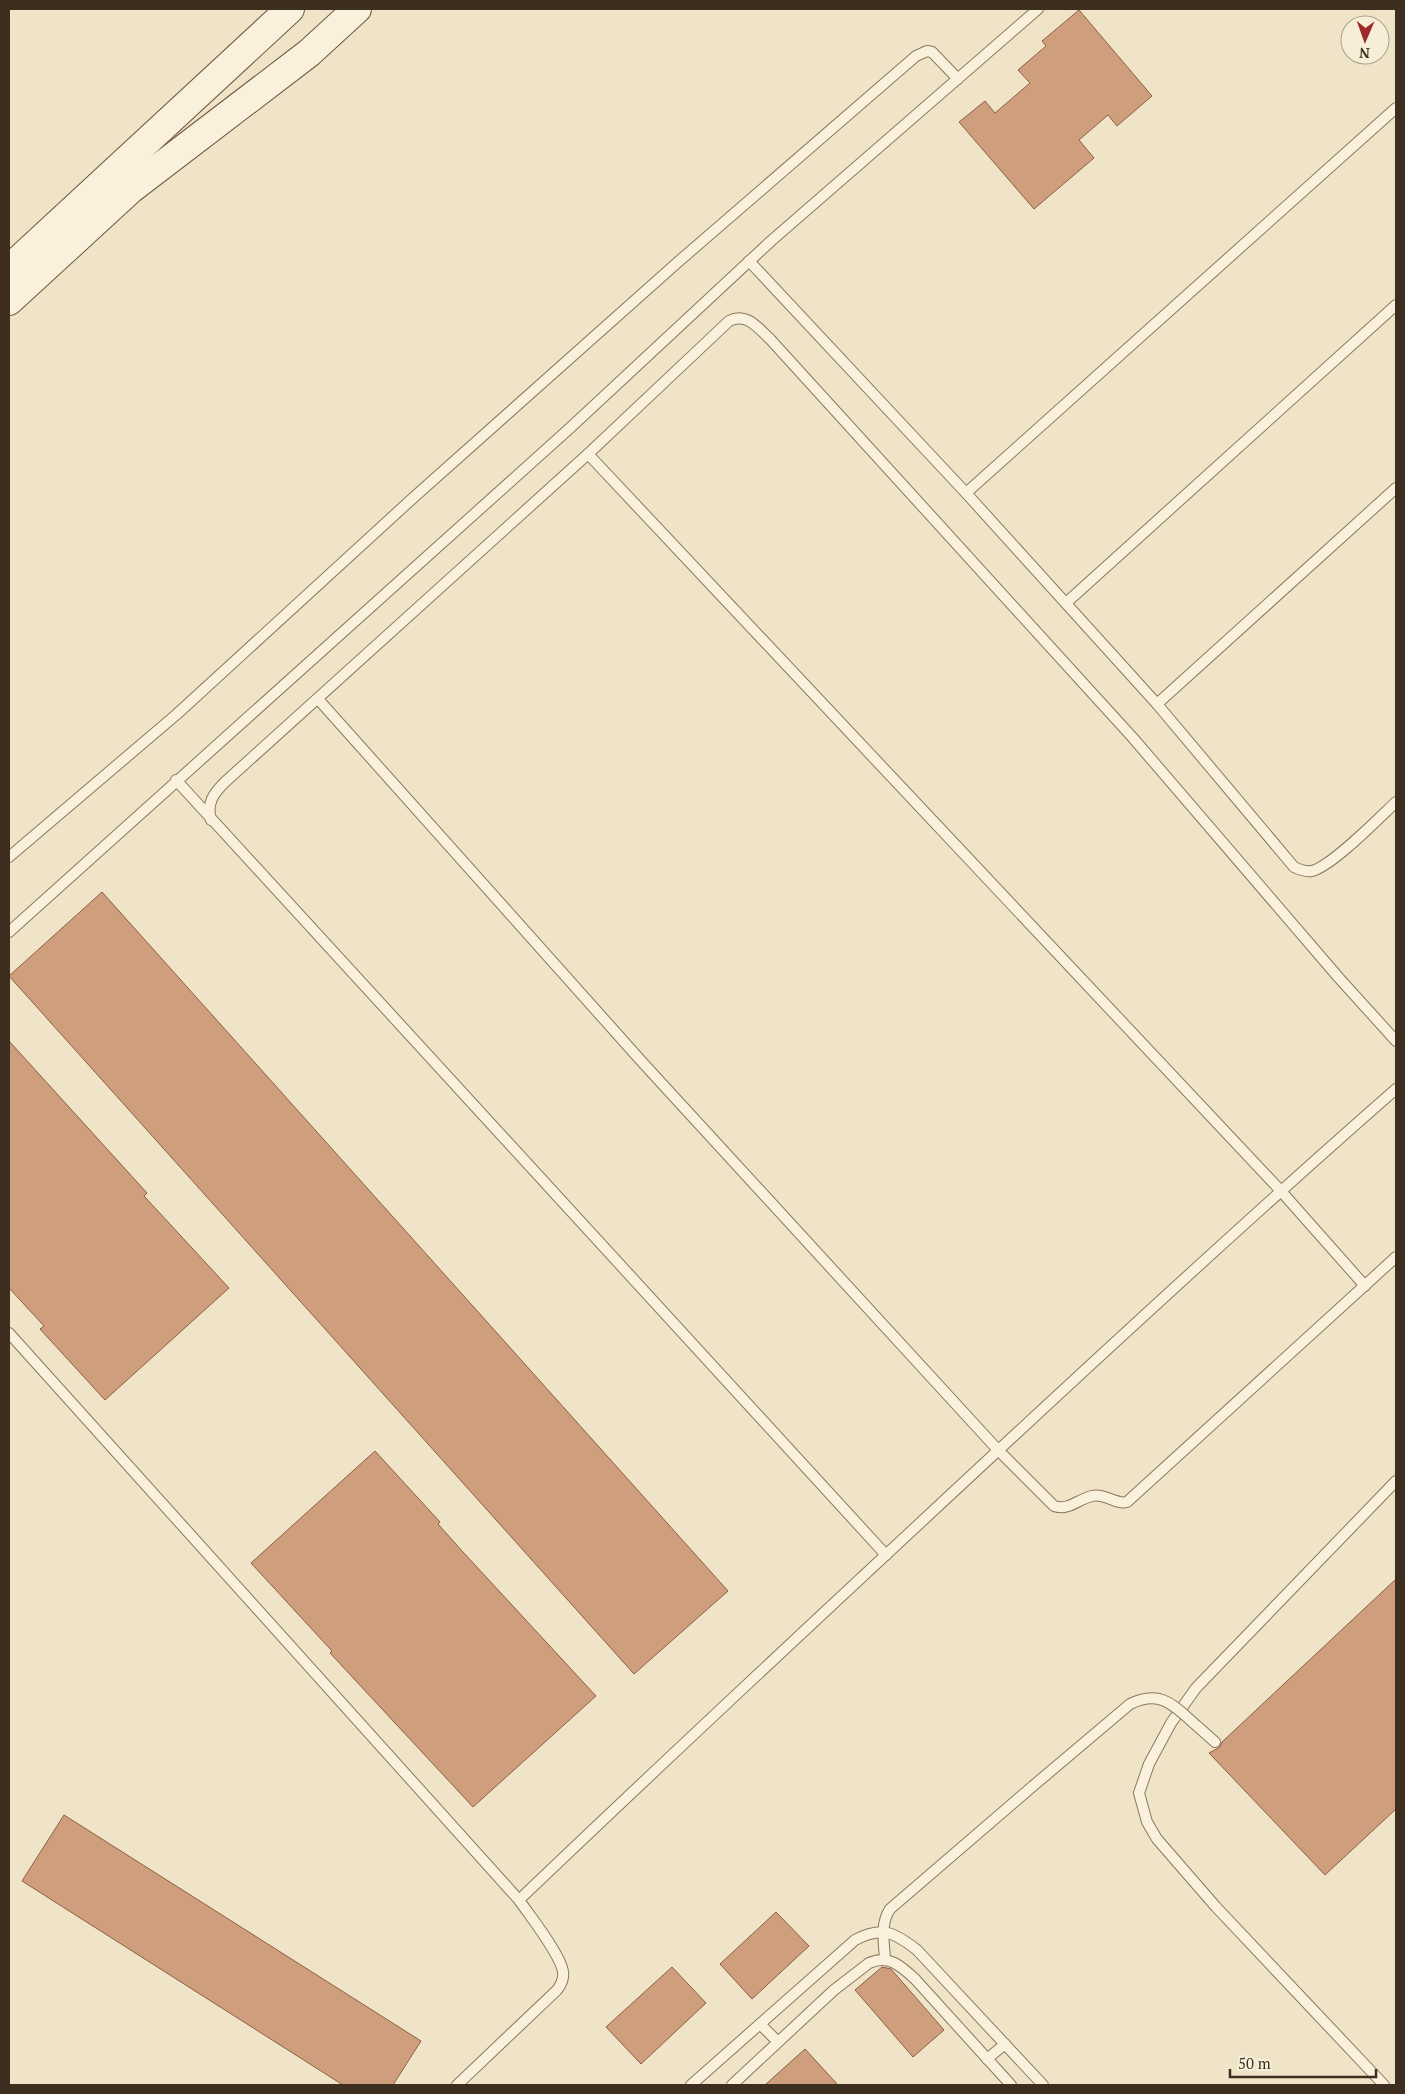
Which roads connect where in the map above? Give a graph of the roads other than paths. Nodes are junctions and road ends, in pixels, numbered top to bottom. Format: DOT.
graph roads {
  1 [pos="290,9"];
  2 [pos="357,9"];
  3 [pos="1038,9"];
  4 [pos="958,79"];
  5 [pos="1396,108"];
  6 [pos="749,261"];
  7 [pos="9,269"];
  8 [pos="9,301"];
  9 [pos="1396,305"];
  10 [pos="588,454"];
  11 [pos="1396,488"];
  12 [pos="966,493"];
  13 [pos="1066,603"];
  14 [pos="318,699"];
  15 [pos="1157,704"];
  16 [pos="176,780"];
  17 [pos="1396,802"];
  18 [pos="211,820"];
  19 [pos="9,857"];
  20 [pos="9,932"];
  21 [pos="1396,1041"];
  22 [pos="1396,1089"];
  23 [pos="1280,1190"];
  24 [pos="1396,1258"];
  25 [pos="1364,1286"];
  26 [pos="9,1333"];
  27 [pos="998,1450"];
  28 [pos="1396,1481"];
  29 [pos="886,1555"];
  30 [pos="1214,1742"];
  31 [pos="519,1900"];
  32 [pos="884,1932"];
  33 [pos="885,1959"];
  34 [pos="760,2024"];
  35 [pos="778,2042"];
  36 [pos="1005,2044"];
  37 [pos="987,2060"];
  38 [pos="457,2085"];
  39 [pos="691,2085"];
  40 [pos="732,2085"];
  41 [pos="1011,2085"];
  42 [pos="1043,2085"];
  43 [pos="1384,2085"];
  1 -- 7 [label="street"];
  2 -- 8 [label="street"];
  3 -- 4 [label="lane"];
  4 -- 6 [label="lane"];
  4 -- 19 [label="lane"];
  5 -- 12 [label="lane"];
  6 -- 12 [label="lane"];
  6 -- 16 [label="lane"];
  9 -- 13 [label="lane"];
  10 -- 14 [label="lane"];
  10 -- 21 [label="lane"];
  10 -- 23 [label="lane"];
  11 -- 15 [label="lane"];
  12 -- 13 [label="lane"];
  13 -- 15 [label="lane"];
  14 -- 18 [label="lane"];
  14 -- 27 [label="lane"];
  15 -- 17 [label="lane"];
  16 -- 18 [label="lane"];
  16 -- 20 [label="lane"];
  18 -- 29 [label="lane"];
  22 -- 23 [label="lane"];
  23 -- 25 [label="lane"];
  23 -- 27 [label="lane"];
  24 -- 25 [label="lane"];
  25 -- 27 [label="lane"];
  26 -- 31 [label="lane"];
  27 -- 29 [label="lane"];
  28 -- 43 [label="lane"];
  29 -- 31 [label="lane"];
  30 -- 32 [label="lane, bridge"];
  31 -- 38 [label="lane"];
  32 -- 33 [label="lane"];
  32 -- 34 [label="lane"];
  32 -- 36 [label="lane"];
  33 -- 35 [label="lane"];
  33 -- 37 [label="lane"];
  34 -- 35 [label="lane"];
  34 -- 39 [label="lane"];
  35 -- 40 [label="lane"];
  36 -- 37 [label="lane"];
  36 -- 42 [label="lane"];
  37 -- 41 [label="lane"];
}
